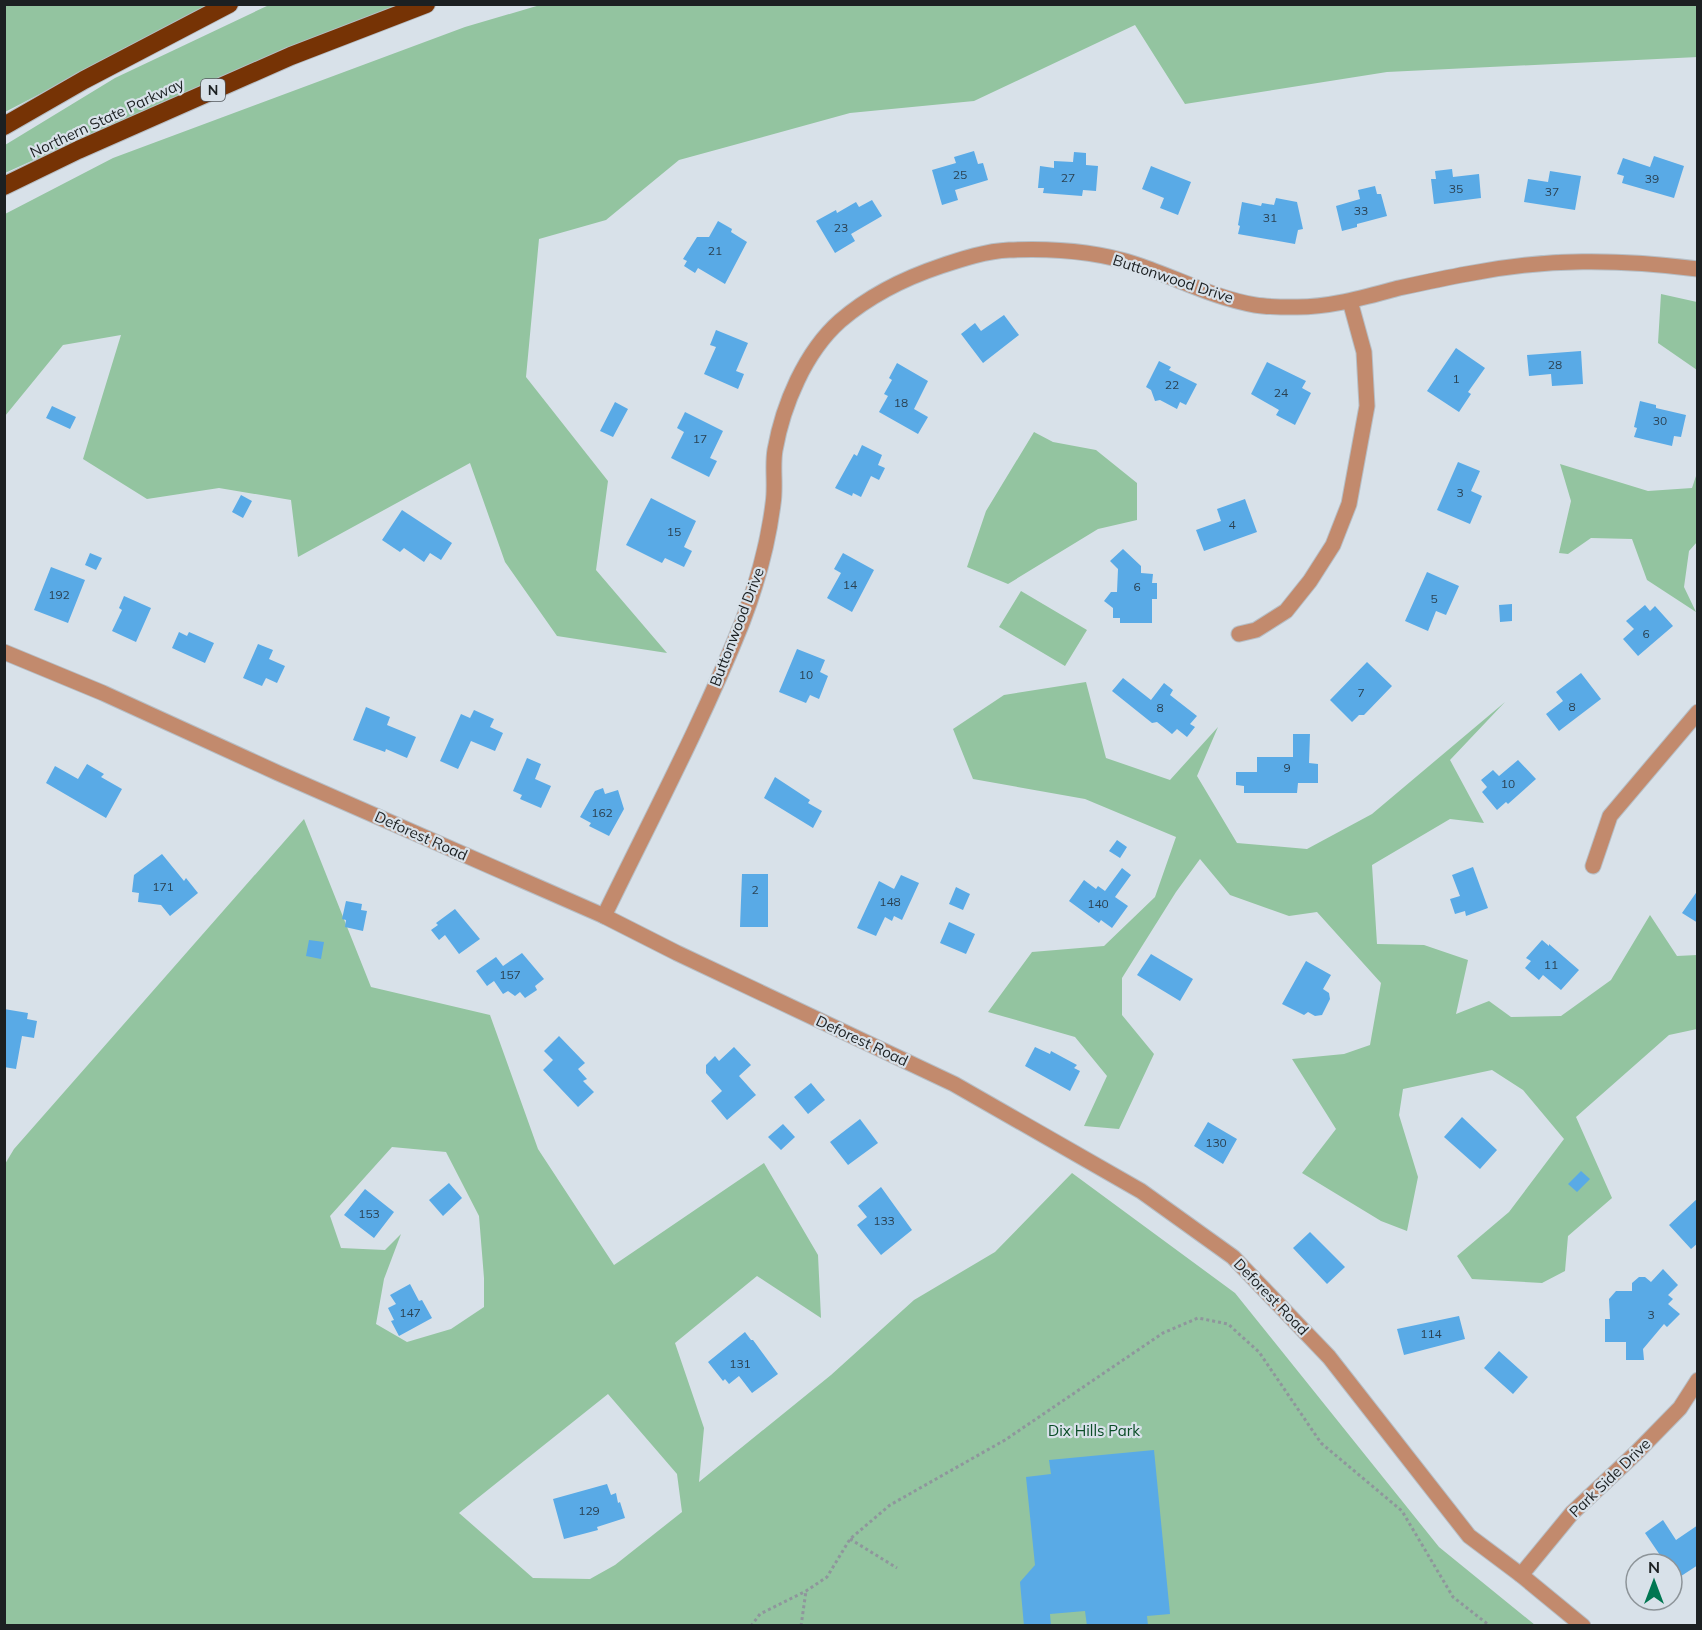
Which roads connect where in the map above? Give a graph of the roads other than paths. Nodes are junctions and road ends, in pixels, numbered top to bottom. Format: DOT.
graph roads {
  1 [pos="229,4"];
  2 [pos="426,4"];
  3 [pos="4,126"];
  4 [pos="4,186"];
  5 [pos="1698,269"];
  6 [pos="1350,301"];
  7 [pos="1239,633"];
  8 [pos="4,652"];
  9 [pos="1698,712"];
  10 [pos="1593,866"];
  11 [pos="604,916"];
  12 [pos="1698,1380"];
  13 [pos="1521,1575"];
  14 [pos="1583,1626"];
  1 -- 3 [label="highway"];
  2 -- 4 [label="highway, Northern State Parkway / N"];
  5 -- 6 [label="street, Buttonwood Drive"];
  6 -- 7 [label="street"];
  6 -- 11 [label="street, Buttonwood Drive"];
  8 -- 11 [label="street, Deforest Road"];
  9 -- 10 [label="street"];
  11 -- 13 [label="street, Deforest Road"];
  12 -- 13 [label="street, Park Side Drive"];
  13 -- 14 [label="street, Deforest Road"];
}
